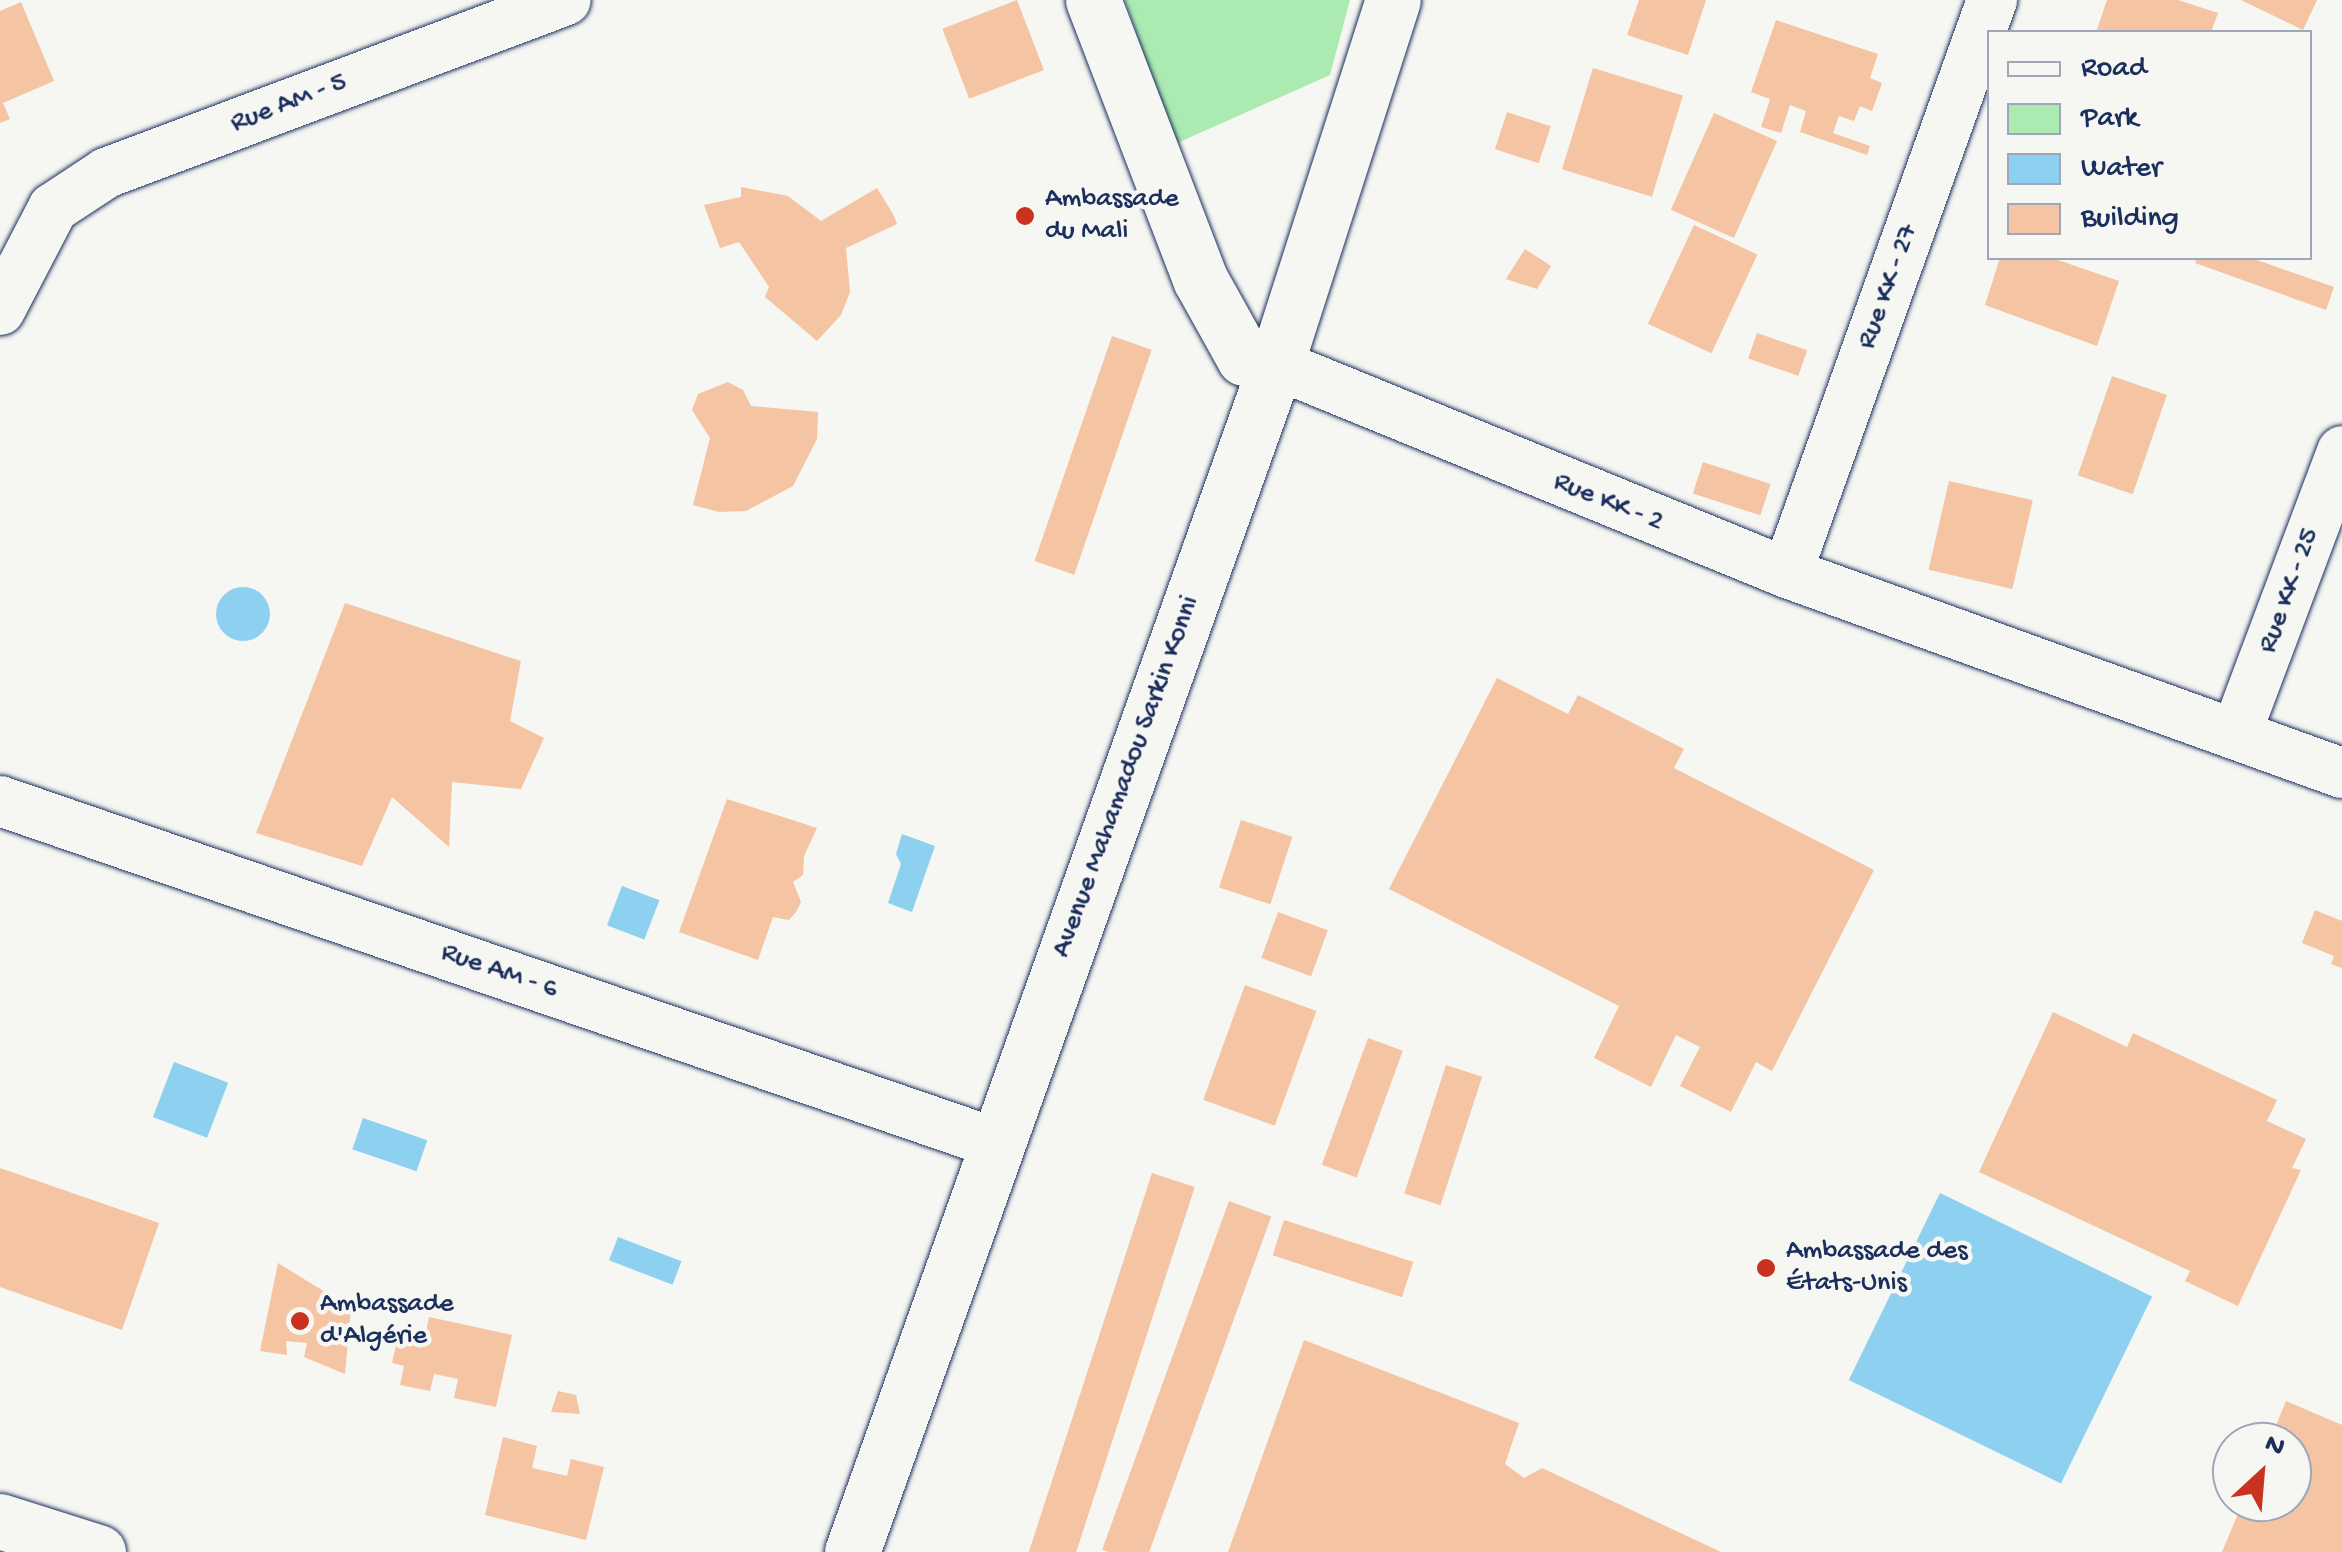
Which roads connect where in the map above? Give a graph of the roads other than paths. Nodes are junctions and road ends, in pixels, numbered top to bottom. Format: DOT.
graph roads {
  1 [pos="566,0"];
  2 [pos="1093,0"];
  3 [pos="1393,0"];
  4 [pos="1990,1"];
  5 [pos="17,231"];
  6 [pos="0,310"];
  7 [pos="1276,364"];
  8 [pos="2342,451"];
  9 [pos="1786,573"];
  10 [pos="2237,731"];
  11 [pos="2342,772"];
  12 [pos="0,800"];
  13 [pos="998,1144"];
  14 [pos="0,1520"];
  15 [pos="98,1552"];
  16 [pos="852,1552"];
  1 -- 5 [label="street, Rue AM - 5"];
  2 -- 7 [label="street, Rue KK - 2"];
  3 -- 7 [label="street, Avenue Mahamadou Sarkin Konni"];
  4 -- 9 [label="street, Rue KK - 27"];
  5 -- 6 [label="street, Rue AM - 5"];
  7 -- 9 [label="street, Rue KK - 2"];
  7 -- 13 [label="street, Avenue Mahamadou Sarkin Konni"];
  8 -- 10 [label="street, Rue KK - 25"];
  9 -- 10 [label="street, Rue KK - 2"];
  10 -- 11 [label="street, Rue KK - 2"];
  12 -- 13 [label="street, Rue AM - 6"];
  13 -- 16 [label="street, Avenue Mahamadou Sarkin Konni"];
  14 -- 15 [label="street"];
}
